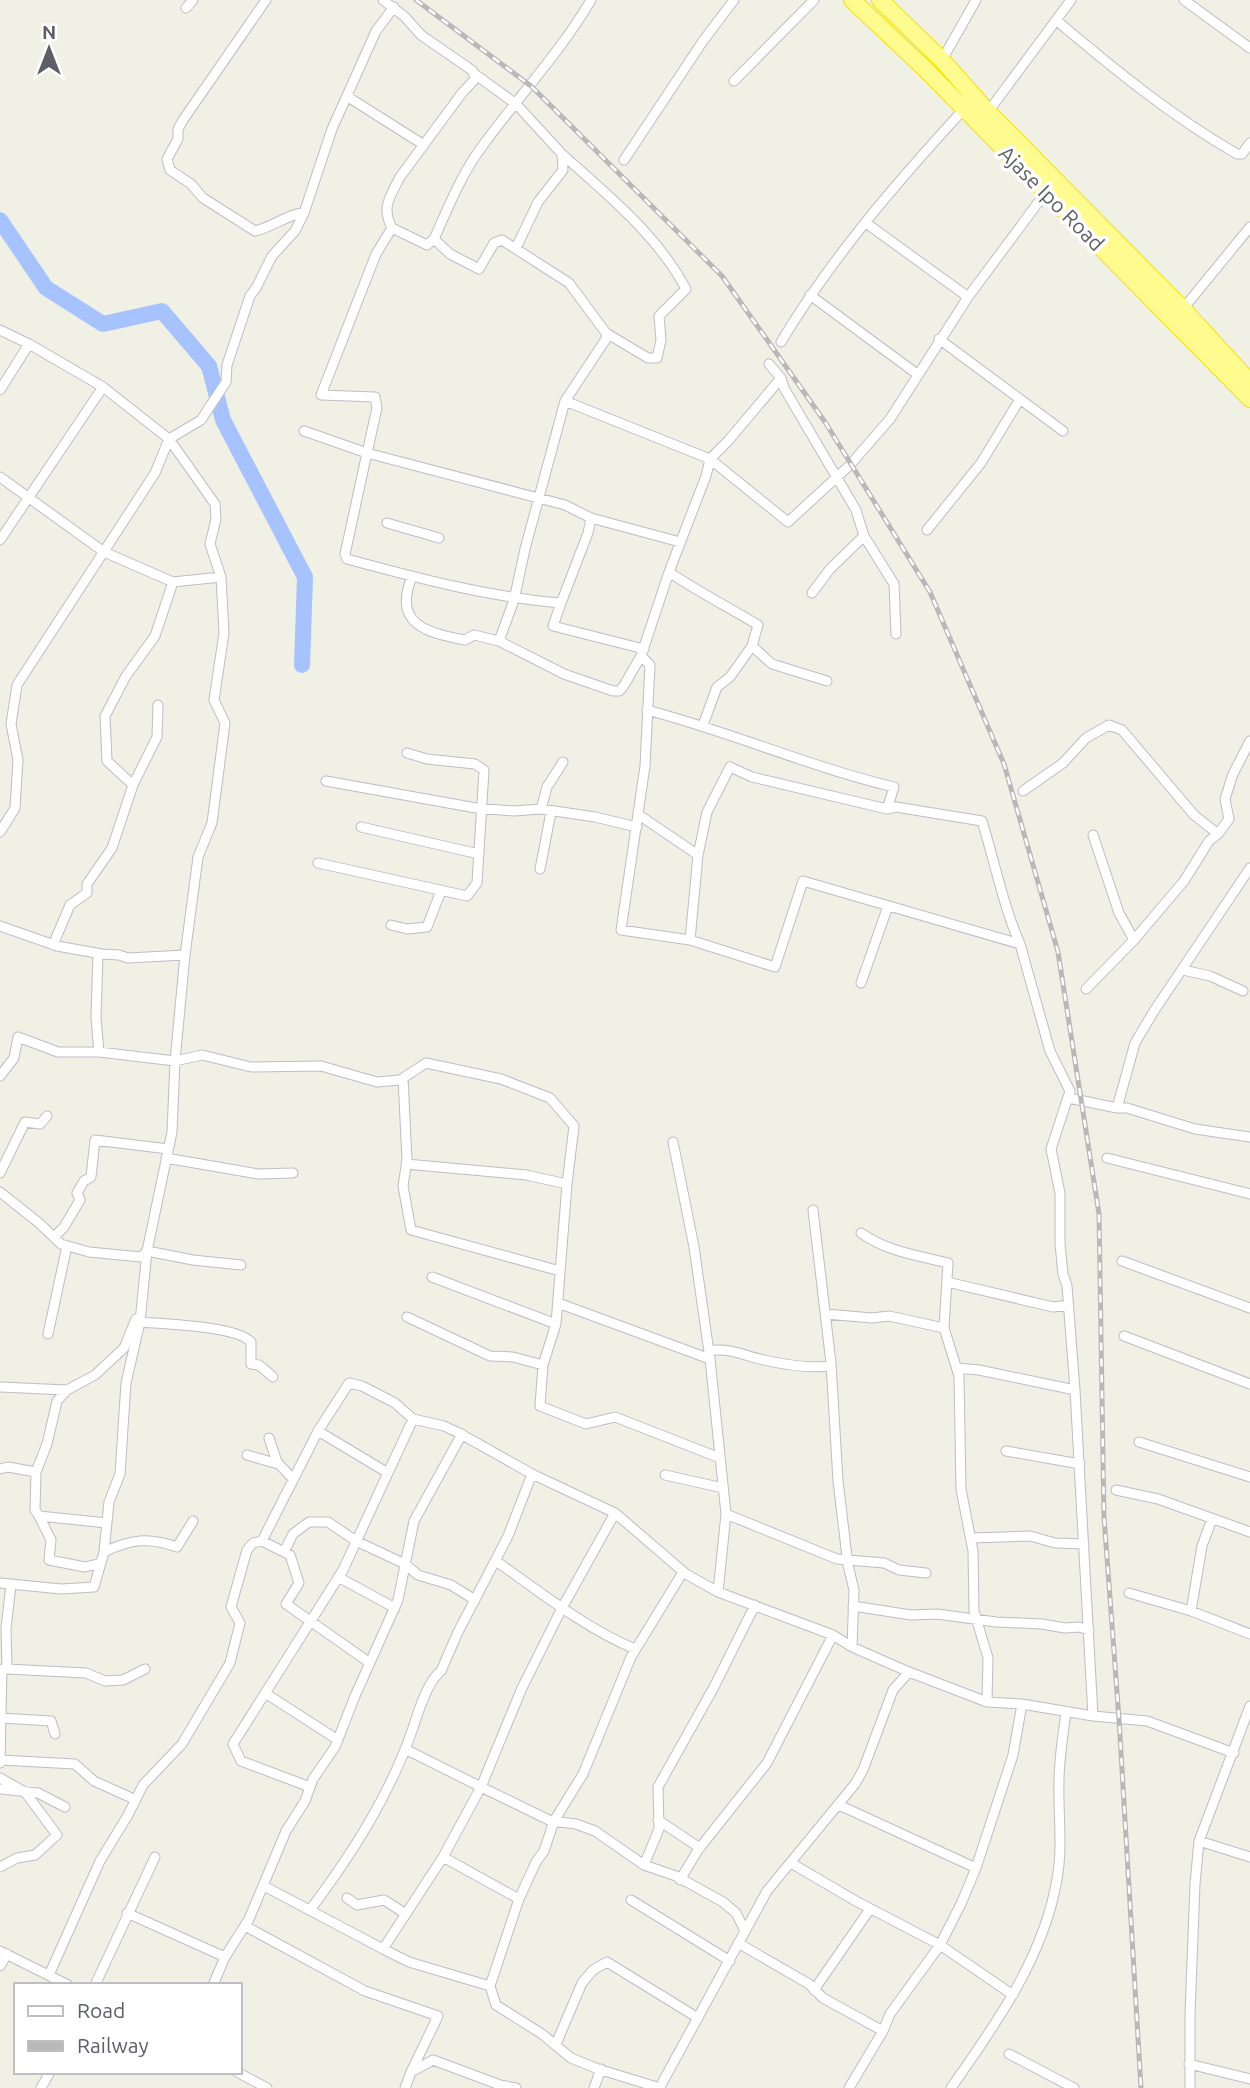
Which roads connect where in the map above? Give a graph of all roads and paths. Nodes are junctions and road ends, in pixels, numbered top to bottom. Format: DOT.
graph roads {
  1 [pos="266,0"];
  2 [pos="383,0"];
  3 [pos="591,0"];
  4 [pos="734,0"];
  5 [pos="814,0"];
  6 [pos="852,0"];
  7 [pos="880,0"];
  8 [pos="976,0"];
  9 [pos="1070,0"];
  10 [pos="1184,0"];
  11 [pos="394,6"];
  12 [pos="1056,20"];
  13 [pos="910,29"];
  14 [pos="896,43"];
  15 [pos="1250,48"];
  16 [pos="942,60"];
  17 [pos="475,75"];
  18 [pos="734,81"];
  19 [pos="348,97"];
  20 [pos="516,104"];
  21 [pos="964,109"];
  22 [pos="988,112"];
  23 [pos="1250,144"];
  24 [pos="424,145"];
  25 [pos="562,154"];
  26 [pos="624,160"];
  27 [pos="1046,192"];
  28 [pos="304,213"];
  29 [pos="866,222"];
  30 [pos="1250,227"];
  31 [pos="392,228"];
  32 [pos="434,239"];
  33 [pos="516,248"];
  34 [pos="810,295"];
  35 [pos="968,297"];
  36 [pos="1183,309"];
  37 [pos="0,330"];
  38 [pos="606,333"];
  39 [pos="939,339"];
  40 [pos="781,342"];
  41 [pos="29,344"];
  42 [pos="769,364"];
  43 [pos="916,374"];
  44 [pos="781,378"];
  45 [pos="1250,382"];
  46 [pos="103,387"];
  47 [pos="0,390"];
  48 [pos="1020,399"];
  49 [pos="1250,399"];
  50 [pos="565,401"];
  51 [pos="1063,430"];
  52 [pos="304,431"];
  53 [pos="169,439"];
  54 [pos="368,453"];
  55 [pos="709,459"];
  56 [pos="0,477"];
  57 [pos="837,478"];
  58 [pos="29,496"];
  59 [pos="538,497"];
  60 [pos="591,519"];
  61 [pos="387,523"];
  62 [pos="927,530"];
  63 [pos="864,536"];
  64 [pos="439,538"];
  65 [pos="0,540"];
  66 [pos="680,542"];
  67 [pos="104,552"];
  68 [pos="669,572"];
  69 [pos="221,577"];
  70 [pos="412,577"];
  71 [pos="173,582"];
  72 [pos="812,593"];
  73 [pos="514,600"];
  74 [pos="561,603"];
  75 [pos="897,634"];
  76 [pos="499,642"];
  77 [pos="752,646"];
  78 [pos="643,652"];
  79 [pos="827,681"];
  80 [pos="158,705"];
  81 [pos="647,710"];
  82 [pos="704,725"];
  83 [pos="1250,741"];
  84 [pos="407,752"];
  85 [pos="1246,759"];
  86 [pos="563,762"];
  87 [pos="326,781"];
  88 [pos="133,785"];
  89 [pos="1023,791"];
  90 [pos="482,808"];
  91 [pos="887,809"];
  92 [pos="546,810"];
  93 [pos="639,815"];
  94 [pos="361,827"];
  95 [pos="637,827"];
  96 [pos="0,832"];
  97 [pos="1218,834"];
  98 [pos="1093,835"];
  99 [pos="479,854"];
  100 [pos="698,855"];
  101 [pos="318,863"];
  102 [pos="1250,868"];
  103 [pos="540,869"];
  104 [pos="441,891"];
  105 [pos="888,906"];
  106 [pos="391,925"];
  107 [pos="0,926"];
  108 [pos="690,940"];
  109 [pos="1134,940"];
  110 [pos="1020,944"];
  111 [pos="53,945"];
  112 [pos="98,954"];
  113 [pos="185,955"];
  114 [pos="1183,970"];
  115 [pos="861,984"];
  116 [pos="1086,989"];
  117 [pos="1243,991"];
  118 [pos="99,1052"];
  119 [pos="175,1061"];
  120 [pos="0,1076"];
  121 [pos="403,1078"];
  122 [pos="1069,1098"];
  123 [pos="1117,1108"];
  124 [pos="47,1116"];
  125 [pos="1250,1137"];
  126 [pos="673,1142"];
  127 [pos="167,1154"];
  128 [pos="1107,1157"];
  129 [pos="406,1164"];
  130 [pos="0,1173"];
  131 [pos="293,1173"];
  132 [pos="567,1184"];
  133 [pos="0,1192"];
  134 [pos="1250,1194"];
  135 [pos="813,1210"];
  136 [pos="861,1233"];
  137 [pos="54,1237"];
  138 [pos="67,1246"];
  139 [pos="147,1251"];
  140 [pos="1122,1261"];
  141 [pos="241,1265"];
  142 [pos="561,1271"];
  143 [pos="432,1277"];
  144 [pos="947,1282"];
  145 [pos="558,1303"];
  146 [pos="1068,1305"];
  147 [pos="142,1307"];
  148 [pos="1250,1308"];
  149 [pos="826,1314"];
  150 [pos="407,1317"];
  151 [pos="140,1322"];
  152 [pos="556,1324"];
  153 [pos="944,1328"];
  154 [pos="48,1334"];
  155 [pos="1124,1336"];
  156 [pos="710,1355"];
  157 [pos="543,1365"];
  158 [pos="831,1366"];
  159 [pos="957,1368"];
  160 [pos="273,1377"];
  161 [pos="1250,1384"];
  162 [pos="0,1387"];
  163 [pos="67,1390"];
  164 [pos="1075,1390"];
  165 [pos="413,1419"];
  166 [pos="318,1431"];
  167 [pos="462,1434"];
  168 [pos="269,1438"];
  169 [pos="1139,1442"];
  170 [pos="1006,1451"];
  171 [pos="247,1455"];
  172 [pos="720,1458"];
  173 [pos="278,1464"];
  174 [pos="1080,1464"];
  175 [pos="0,1469"];
  176 [pos="36,1472"];
  177 [pos="388,1473"];
  178 [pos="532,1474"];
  179 [pos="666,1475"];
  180 [pos="1250,1477"];
  181 [pos="293,1479"];
  182 [pos="723,1488"];
  183 [pos="1116,1490"];
  184 [pos="615,1513"];
  185 [pos="726,1514"];
  186 [pos="39,1516"];
  187 [pos="1212,1519"];
  188 [pos="192,1521"];
  189 [pos="107,1523"];
  190 [pos="1250,1532"];
  191 [pos="971,1538"];
  192 [pos="262,1541"];
  193 [pos="356,1541"];
  194 [pos="1084,1544"];
  195 [pos="104,1552"];
  196 [pos="284,1552"];
  197 [pos="847,1559"];
  198 [pos="496,1561"];
  199 [pos="101,1563"];
  200 [pos="405,1564"];
  201 [pos="683,1572"];
  202 [pos="926,1573"];
  203 [pos="338,1577"];
  204 [pos="0,1583"];
  205 [pos="11,1585"];
  206 [pos="718,1591"];
  207 [pos="1129,1594"];
  208 [pos="475,1600"];
  209 [pos="755,1605"];
  210 [pos="853,1606"];
  211 [pos="395,1608"];
  212 [pos="562,1608"];
  213 [pos="1191,1611"];
  214 [pos="976,1618"];
  215 [pos="310,1621"];
  216 [pos="1089,1630"];
  217 [pos="833,1634"];
  218 [pos="1250,1634"];
  219 [pos="852,1647"];
  220 [pos="635,1649"];
  221 [pos="370,1662"];
  222 [pos="3,1669"];
  223 [pos="145,1669"];
  224 [pos="909,1672"];
  225 [pos="265,1693"];
  226 [pos="987,1702"];
  227 [pos="1021,1704"];
  228 [pos="1250,1706"];
  229 [pos="1066,1712"];
  230 [pos="1093,1716"];
  231 [pos="0,1718"];
  232 [pos="55,1734"];
  233 [pos="338,1740"];
  234 [pos="405,1749"];
  235 [pos="1234,1753"];
  236 [pos="0,1762"];
  237 [pos="0,1778"];
  238 [pos="310,1787"];
  239 [pos="481,1787"];
  240 [pos="0,1789"];
  241 [pos="25,1792"];
  242 [pos="136,1800"];
  243 [pos="839,1805"];
  244 [pos="65,1807"];
  245 [pos="658,1820"];
  246 [pos="554,1821"];
  247 [pos="1199,1841"];
  248 [pos="700,1848"];
  249 [pos="155,1857"];
  250 [pos="443,1857"];
  251 [pos="1250,1857"];
  252 [pos="791,1863"];
  253 [pos="644,1865"];
  254 [pos="0,1867"];
  255 [pos="975,1868"];
  256 [pos="680,1880"];
  257 [pos="264,1886"];
  258 [pos="346,1898"];
  259 [pos="519,1899"];
  260 [pos="631,1900"];
  261 [pos="870,1909"];
  262 [pos="310,1910"];
  263 [pos="127,1913"];
  264 [pos="406,1914"];
  265 [pos="245,1926"];
  266 [pos="745,1931"];
  267 [pos="738,1943"];
  268 [pos="940,1945"];
  269 [pos="383,1948"];
  270 [pos="3,1953"];
  271 [pos="225,1957"];
  272 [pos="730,1961"];
  273 [pos="0,1966"];
  274 [pos="49,1975"];
  275 [pos="64,1983"];
  276 [pos="95,1983"];
  277 [pos="214,1983"];
  278 [pos="490,1986"];
  279 [pos="814,1990"];
  280 [pos="1013,1995"];
  281 [pos="698,2018"];
  282 [pos="883,2031"];
  283 [pos="556,2044"];
  284 [pos="1009,2054"];
  285 [pos="1189,2064"];
  286 [pos="601,2069"];
  287 [pos="411,2072"];
  288 [pos="240,2074"];
  289 [pos="1250,2079"];
  290 [pos="260,2087"];
  291 [pos="499,2087"];
  292 [pos="660,2087"];
  293 [pos="405,2088"];
  294 [pos="516,2088"];
  295 [pos="594,2088"];
  296 [pos="849,2088"];
  297 [pos="951,2088"];
  298 [pos="1074,2088"];
  299 [pos="1190,2088"];
  1 -- 28 [label="street"];
  2 -- 11 [label="street"];
  3 -- 20 [label="street"];
  4 -- 26 [label="street"];
  5 -- 18 [label="street"];
  6 -- 14 [label="highway, Ajase Ipo Road"];
  7 -- 13 [label="highway, Ajase Ipo Road"];
  8 -- 16 [label="street"];
  9 -- 12 [label="street"];
  10 -- 15 [label="street"];
  11 -- 17 [label="street"];
  11 -- 19 [label="street"];
  12 -- 22 [label="street"];
  12 -- 23 [label="street"];
  13 -- 14 [label="highway"];
  13 -- 16 [label="highway, Ajase Ipo Road"];
  14 -- 21 [label="highway, Ajase Ipo Road"];
  16 -- 22 [label="highway, Ajase Ipo Road"];
  17 -- 20 [label="street"];
  17 -- 24 [label="street"];
  19 -- 24 [label="street"];
  19 -- 28 [label="street"];
  20 -- 25 [label="street"];
  20 -- 32 [label="street"];
  21 -- 27 [label="highway, Ajase Ipo Road"];
  21 -- 29 [label="street"];
  22 -- 36 [label="highway, Ajase Ipo Road"];
  24 -- 31 [label="street"];
  25 -- 33 [label="street"];
  25 -- 38 [label="street"];
  27 -- 35 [label="street"];
  27 -- 49 [label="highway, Ajase Ipo Road"];
  28 -- 53 [label="street"];
  29 -- 34 [label="street"];
  29 -- 35 [label="street"];
  30 -- 36 [label="street"];
  31 -- 32 [label="street"];
  31 -- 54 [label="street"];
  32 -- 33 [label="street"];
  33 -- 38 [label="street"];
  34 -- 40 [label="street"];
  34 -- 43 [label="street"];
  35 -- 39 [label="street"];
  36 -- 45 [label="highway, Ajase Ipo Road"];
  37 -- 41 [label="street"];
  38 -- 50 [label="street"];
  39 -- 43 [label="street"];
  39 -- 48 [label="street"];
  41 -- 46 [label="street"];
  41 -- 47 [label="street"];
  42 -- 44 [label="street"];
  43 -- 57 [label="street"];
  44 -- 55 [label="street"];
  44 -- 57 [label="street"];
  46 -- 53 [label="street"];
  46 -- 58 [label="street"];
  48 -- 51 [label="street"];
  48 -- 62 [label="street"];
  50 -- 55 [label="street"];
  50 -- 59 [label="street"];
  52 -- 54 [label="street"];
  53 -- 67 [label="street"];
  53 -- 69 [label="street"];
  54 -- 59 [label="street"];
  54 -- 70 [label="street"];
  55 -- 57 [label="street"];
  55 -- 66 [label="street"];
  56 -- 58 [label="street"];
  57 -- 63 [label="street"];
  58 -- 65 [label="street"];
  58 -- 67 [label="street"];
  59 -- 60 [label="street"];
  59 -- 73 [label="street"];
  60 -- 66 [label="street"];
  60 -- 74 [label="street"];
  61 -- 64 [label="street"];
  63 -- 72 [label="street"];
  63 -- 75 [label="street"];
  66 -- 68 [label="street"];
  67 -- 71 [label="street"];
  67 -- 96 [label="street"];
  68 -- 77 [label="street"];
  68 -- 78 [label="street"];
  69 -- 71 [label="street"];
  69 -- 113 [label="street"];
  70 -- 73 [label="street"];
  70 -- 76 [label="street"];
  71 -- 88 [label="street"];
  73 -- 74 [label="street"];
  73 -- 76 [label="street"];
  74 -- 78 [label="street"];
  76 -- 78 [label="street"];
  77 -- 79 [label="street"];
  77 -- 82 [label="street"];
  78 -- 81 [label="street"];
  80 -- 88 [label="street"];
  81 -- 82 [label="street"];
  81 -- 93 [label="street"];
  82 -- 91 [label="street"];
  83 -- 85 [label="street"];
  84 -- 90 [label="street"];
  85 -- 97 [label="street"];
  86 -- 92 [label="street"];
  87 -- 90 [label="street"];
  88 -- 111 [label="street"];
  89 -- 97 [label="street"];
  90 -- 92 [label="street"];
  90 -- 99 [label="street"];
  91 -- 100 [label="street"];
  91 -- 110 [label="street"];
  92 -- 95 [label="street"];
  92 -- 103 [label="street"];
  93 -- 95 [label="street"];
  93 -- 100 [label="street"];
  94 -- 99 [label="street"];
  95 -- 108 [label="street"];
  97 -- 109 [label="street"];
  98 -- 109 [label="street"];
  99 -- 104 [label="street"];
  100 -- 108 [label="street"];
  101 -- 104 [label="street"];
  102 -- 114 [label="street"];
  104 -- 106 [label="street"];
  105 -- 108 [label="street"];
  105 -- 110 [label="street"];
  105 -- 115 [label="street"];
  107 -- 111 [label="street"];
  109 -- 116 [label="street"];
  110 -- 122 [label="street"];
  111 -- 112 [label="street"];
  112 -- 113 [label="street"];
  112 -- 118 [label="street"];
  113 -- 119 [label="street"];
  114 -- 117 [label="street"];
  114 -- 123 [label="street"];
  118 -- 119 [label="street"];
  118 -- 120 [label="street"];
  119 -- 121 [label="street"];
  119 -- 127 [label="street"];
  121 -- 129 [label="street"];
  121 -- 132 [label="street"];
  122 -- 123 [label="street"];
  122 -- 146 [label="street"];
  123 -- 125 [label="street"];
  124 -- 130 [label="street"];
  126 -- 156 [label="street"];
  127 -- 131 [label="street"];
  127 -- 137 [label="street"];
  127 -- 139 [label="street"];
  128 -- 134 [label="street"];
  129 -- 132 [label="street"];
  129 -- 142 [label="street"];
  132 -- 142 [label="street"];
  133 -- 137 [label="street"];
  135 -- 149 [label="street"];
  136 -- 144 [label="street"];
  137 -- 138 [label="street"];
  138 -- 139 [label="street"];
  138 -- 154 [label="street"];
  139 -- 141 [label="street"];
  139 -- 147 [label="street"];
  140 -- 148 [label="street"];
  142 -- 145 [label="street"];
  143 -- 152 [label="street"];
  144 -- 146 [label="street"];
  144 -- 153 [label="street"];
  145 -- 152 [label="street"];
  145 -- 156 [label="street"];
  146 -- 164 [label="street"];
  147 -- 151 [label="street"];
  147 -- 163 [label="street"];
  149 -- 153 [label="street"];
  149 -- 158 [label="street"];
  150 -- 157 [label="street"];
  151 -- 160 [label="street"];
  151 -- 189 [label="street"];
  152 -- 157 [label="street"];
  153 -- 159 [label="street"];
  155 -- 161 [label="street"];
  156 -- 158 [label="street"];
  156 -- 172 [label="street"];
  157 -- 172 [label="street"];
  158 -- 197 [label="street"];
  159 -- 164 [label="street"];
  159 -- 191 [label="street"];
  162 -- 163 [label="street"];
  163 -- 176 [label="street"];
  164 -- 174 [label="street"];
  165 -- 166 [label="street"];
  165 -- 167 [label="street"];
  165 -- 177 [label="street"];
  166 -- 177 [label="street"];
  166 -- 181 [label="street"];
  167 -- 178 [label="street"];
  167 -- 200 [label="street"];
  168 -- 173 [label="street"];
  169 -- 180 [label="street"];
  170 -- 174 [label="street"];
  171 -- 173 [label="street"];
  172 -- 182 [label="street"];
  173 -- 181 [label="street"];
  174 -- 194 [label="street"];
  175 -- 176 [label="street"];
  176 -- 186 [label="street"];
  177 -- 193 [label="street"];
  178 -- 184 [label="street"];
  178 -- 198 [label="street"];
  179 -- 182 [label="street"];
  181 -- 192 [label="street"];
  182 -- 185 [label="street"];
  183 -- 187 [label="street"];
  184 -- 201 [label="street"];
  184 -- 212 [label="street"];
  185 -- 197 [label="street"];
  185 -- 206 [label="street"];
  186 -- 189 [label="street"];
  186 -- 199 [label="street"];
  187 -- 190 [label="street"];
  187 -- 213 [label="street"];
  188 -- 195 [label="street"];
  189 -- 195 [label="street"];
  191 -- 194 [label="street"];
  191 -- 214 [label="street"];
  192 -- 196 [label="street"];
  192 -- 242 [label="street"];
  193 -- 196 [label="street"];
  193 -- 200 [label="street"];
  193 -- 203 [label="street"];
  194 -- 216 [label="street"];
  195 -- 199 [label="street"];
  196 -- 215 [label="street"];
  197 -- 202 [label="street"];
  197 -- 210 [label="street"];
  198 -- 208 [label="street"];
  198 -- 212 [label="street"];
  199 -- 205 [label="street"];
  200 -- 208 [label="street"];
  200 -- 211 [label="street"];
  201 -- 206 [label="street"];
  201 -- 220 [label="street"];
  203 -- 211 [label="street"];
  203 -- 215 [label="street"];
  204 -- 205 [label="street"];
  205 -- 222 [label="street"];
  206 -- 209 [label="street"];
  207 -- 213 [label="street"];
  208 -- 234 [label="street"];
  209 -- 217 [label="street"];
  209 -- 245 [label="street"];
  210 -- 214 [label="street"];
  210 -- 219 [label="street"];
  211 -- 221 [label="street"];
  212 -- 220 [label="street"];
  212 -- 239 [label="street"];
  213 -- 218 [label="street"];
  214 -- 216 [label="street"];
  214 -- 226 [label="street"];
  215 -- 221 [label="street"];
  215 -- 225 [label="street"];
  216 -- 230 [label="street"];
  217 -- 219 [label="street"];
  217 -- 248 [label="street"];
  219 -- 224 [label="street"];
  220 -- 246 [label="street"];
  221 -- 233 [label="street"];
  222 -- 223 [label="street"];
  222 -- 231 [label="street"];
  224 -- 226 [label="street"];
  224 -- 243 [label="street"];
  225 -- 233 [label="street"];
  225 -- 238 [label="street"];
  226 -- 227 [label="street"];
  227 -- 229 [label="street"];
  227 -- 255 [label="street"];
  228 -- 235 [label="street"];
  229 -- 230 [label="street"];
  229 -- 280 [label="street"];
  230 -- 235 [label="street"];
  231 -- 232 [label="street"];
  231 -- 236 [label="street"];
  233 -- 238 [label="street"];
  234 -- 239 [label="street"];
  234 -- 262 [label="street"];
  235 -- 247 [label="street"];
  236 -- 242 [label="street"];
  237 -- 241 [label="street"];
  238 -- 257 [label="street"];
  239 -- 246 [label="street"];
  239 -- 250 [label="street"];
  240 -- 241 [label="street"];
  241 -- 244 [label="street"];
  241 -- 254 [label="street"];
  242 -- 274 [label="street"];
  243 -- 252 [label="street"];
  243 -- 255 [label="street"];
  245 -- 248 [label="street"];
  245 -- 253 [label="street"];
  246 -- 253 [label="street"];
  246 -- 259 [label="street"];
  247 -- 251 [label="street"];
  247 -- 285 [label="street"];
  248 -- 256 [label="street"];
  249 -- 263 [label="street"];
  250 -- 259 [label="street"];
  250 -- 264 [label="street"];
  252 -- 261 [label="street"];
  252 -- 266 [label="street"];
  253 -- 256 [label="street"];
  255 -- 268 [label="street"];
  256 -- 266 [label="street"];
  257 -- 262 [label="street"];
  257 -- 265 [label="street"];
  258 -- 264 [label="street"];
  259 -- 278 [label="street"];
  260 -- 272 [label="street"];
  261 -- 268 [label="street"];
  261 -- 279 [label="street"];
  262 -- 269 [label="street"];
  263 -- 271 [label="street"];
  263 -- 276 [label="street"];
  264 -- 269 [label="street"];
  265 -- 271 [label="street"];
  265 -- 287 [label="street"];
  266 -- 267 [label="street"];
  267 -- 272 [label="street"];
  267 -- 279 [label="street"];
  268 -- 280 [label="street"];
  268 -- 282 [label="street"];
  269 -- 278 [label="street"];
  270 -- 273 [label="street"];
  270 -- 274 [label="street"];
  271 -- 277 [label="street"];
  272 -- 281 [label="street"];
  274 -- 275 [label="street"];
  278 -- 283 [label="street"];
  279 -- 282 [label="street"];
  280 -- 297 [label="street"];
  281 -- 283 [label="street"];
  281 -- 292 [label="street"];
  282 -- 296 [label="street"];
  283 -- 286 [label="street"];
  284 -- 298 [label="street"];
  285 -- 289 [label="street"];
  285 -- 299 [label="street"];
  286 -- 292 [label="street"];
  286 -- 295 [label="street"];
  287 -- 291 [label="street"];
  287 -- 293 [label="street"];
  288 -- 290 [label="street"];
  291 -- 294 [label="street"];
}
